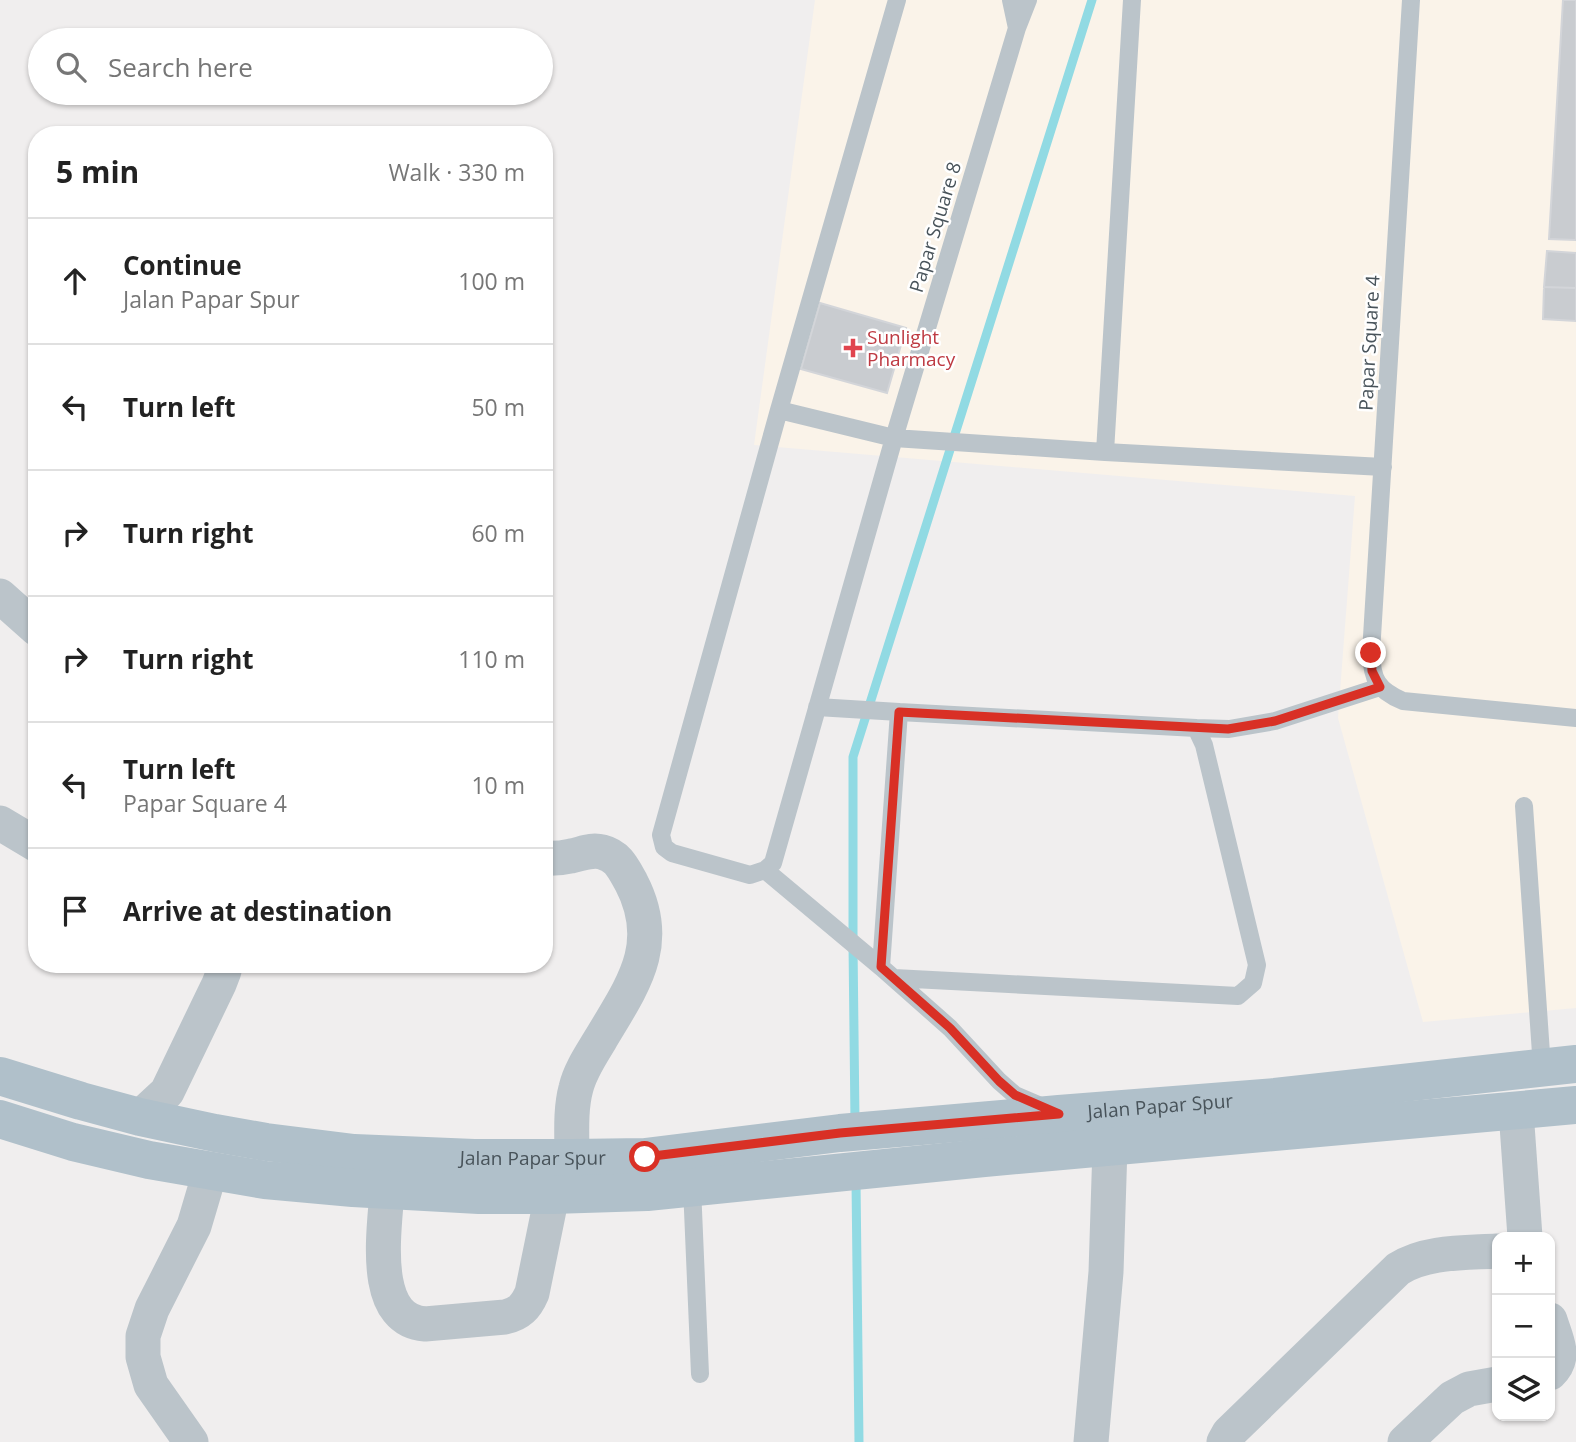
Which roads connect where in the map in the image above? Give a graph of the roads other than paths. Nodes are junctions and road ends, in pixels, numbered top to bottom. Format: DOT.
graph roads {
  1 [pos="897,0"];
  2 [pos="1011,0"];
  3 [pos="1028,0"];
  4 [pos="1132,0"];
  5 [pos="1411,0"];
  6 [pos="1017,28"];
  7 [pos="779,410"];
  8 [pos="894,438"];
  9 [pos="1105,452"];
  10 [pos="1383,467"];
  11 [pos="0,596"];
  12 [pos="28,621"];
  13 [pos="1380,687"];
  14 [pos="817,707"];
  15 [pos="899,712"];
  16 [pos="1576,718"];
  17 [pos="1196,728"];
  18 [pos="1524,806"];
  19 [pos="0,823"];
  20 [pos="28,840"];
  21 [pos="553,859"];
  22 [pos="765,870"];
  23 [pos="223,973"];
  24 [pos="887,973"];
  25 [pos="1559,1066"];
  26 [pos="0,1076"];
  27 [pos="1576,1105"];
  28 [pos="1516,1111"];
  29 [pos="1059,1114"];
  30 [pos="140,1117"];
  31 [pos="0,1119"];
  32 [pos="1110,1147"];
  33 [pos="572,1158"];
  34 [pos="211,1172"];
  35 [pos="692,1187"];
  36 [pos="387,1190"];
  37 [pos="552,1195"];
  38 [pos="1525,1232"];
  39 [pos="1492,1251"];
  40 [pos="1555,1336"];
  41 [pos="1555,1368"];
  42 [pos="701,1374"];
  43 [pos="1492,1385"];
  44 [pos="191,1442"];
  45 [pos="1091,1442"];
  46 [pos="1224,1442"];
  47 [pos="1405,1442"];
  1 -- 7 [label="lane"];
  2 -- 6 [label="lane"];
  3 -- 6 [label="lane, Papar Square 8"];
  4 -- 9 [label="lane"];
  5 -- 10 [label="lane, Papar Square 4"];
  6 -- 8 [label="lane, Papar Square 8"];
  7 -- 8 [label="lane"];
  7 -- 22 [label="lane"];
  8 -- 9 [label="lane"];
  8 -- 14 [label="lane, Papar Square 8"];
  9 -- 10 [label="lane"];
  10 -- 13 [label="lane, Papar Square 4"];
  11 -- 12 [label="street"];
  13 -- 16 [label="lane"];
  13 -- 17 [label="lane"];
  14 -- 15 [label="lane"];
  14 -- 22 [label="lane, Papar Square 8"];
  15 -- 17 [label="lane"];
  15 -- 24 [label="lane"];
  17 -- 24 [label="lane"];
  18 -- 25 [label="lane"];
  19 -- 20 [label="street"];
  21 -- 33 [label="street"];
  22 -- 24 [label="lane"];
  23 -- 30 [label="street"];
  24 -- 29 [label="lane"];
  25 -- 29 [label="main road, Jalan Papar Spur"];
  26 -- 30 [label="main road, Jalan Papar Spur"];
  27 -- 28 [label="main road"];
  28 -- 32 [label="main road"];
  28 -- 38 [label="street"];
  29 -- 33 [label="main road, Jalan Papar Spur"];
  30 -- 33 [label="main road, Jalan Papar Spur"];
  31 -- 34 [label="main road"];
  32 -- 35 [label="main road"];
  32 -- 45 [label="street"];
  34 -- 36 [label="main road"];
  34 -- 44 [label="street"];
  35 -- 37 [label="main road"];
  35 -- 42 [label="lane"];
  36 -- 37 [label="main road"];
  36 -- 37 [label="street"];
  39 -- 46 [label="street"];
  40 -- 41 [label="street"];
  43 -- 47 [label="street"];
}
